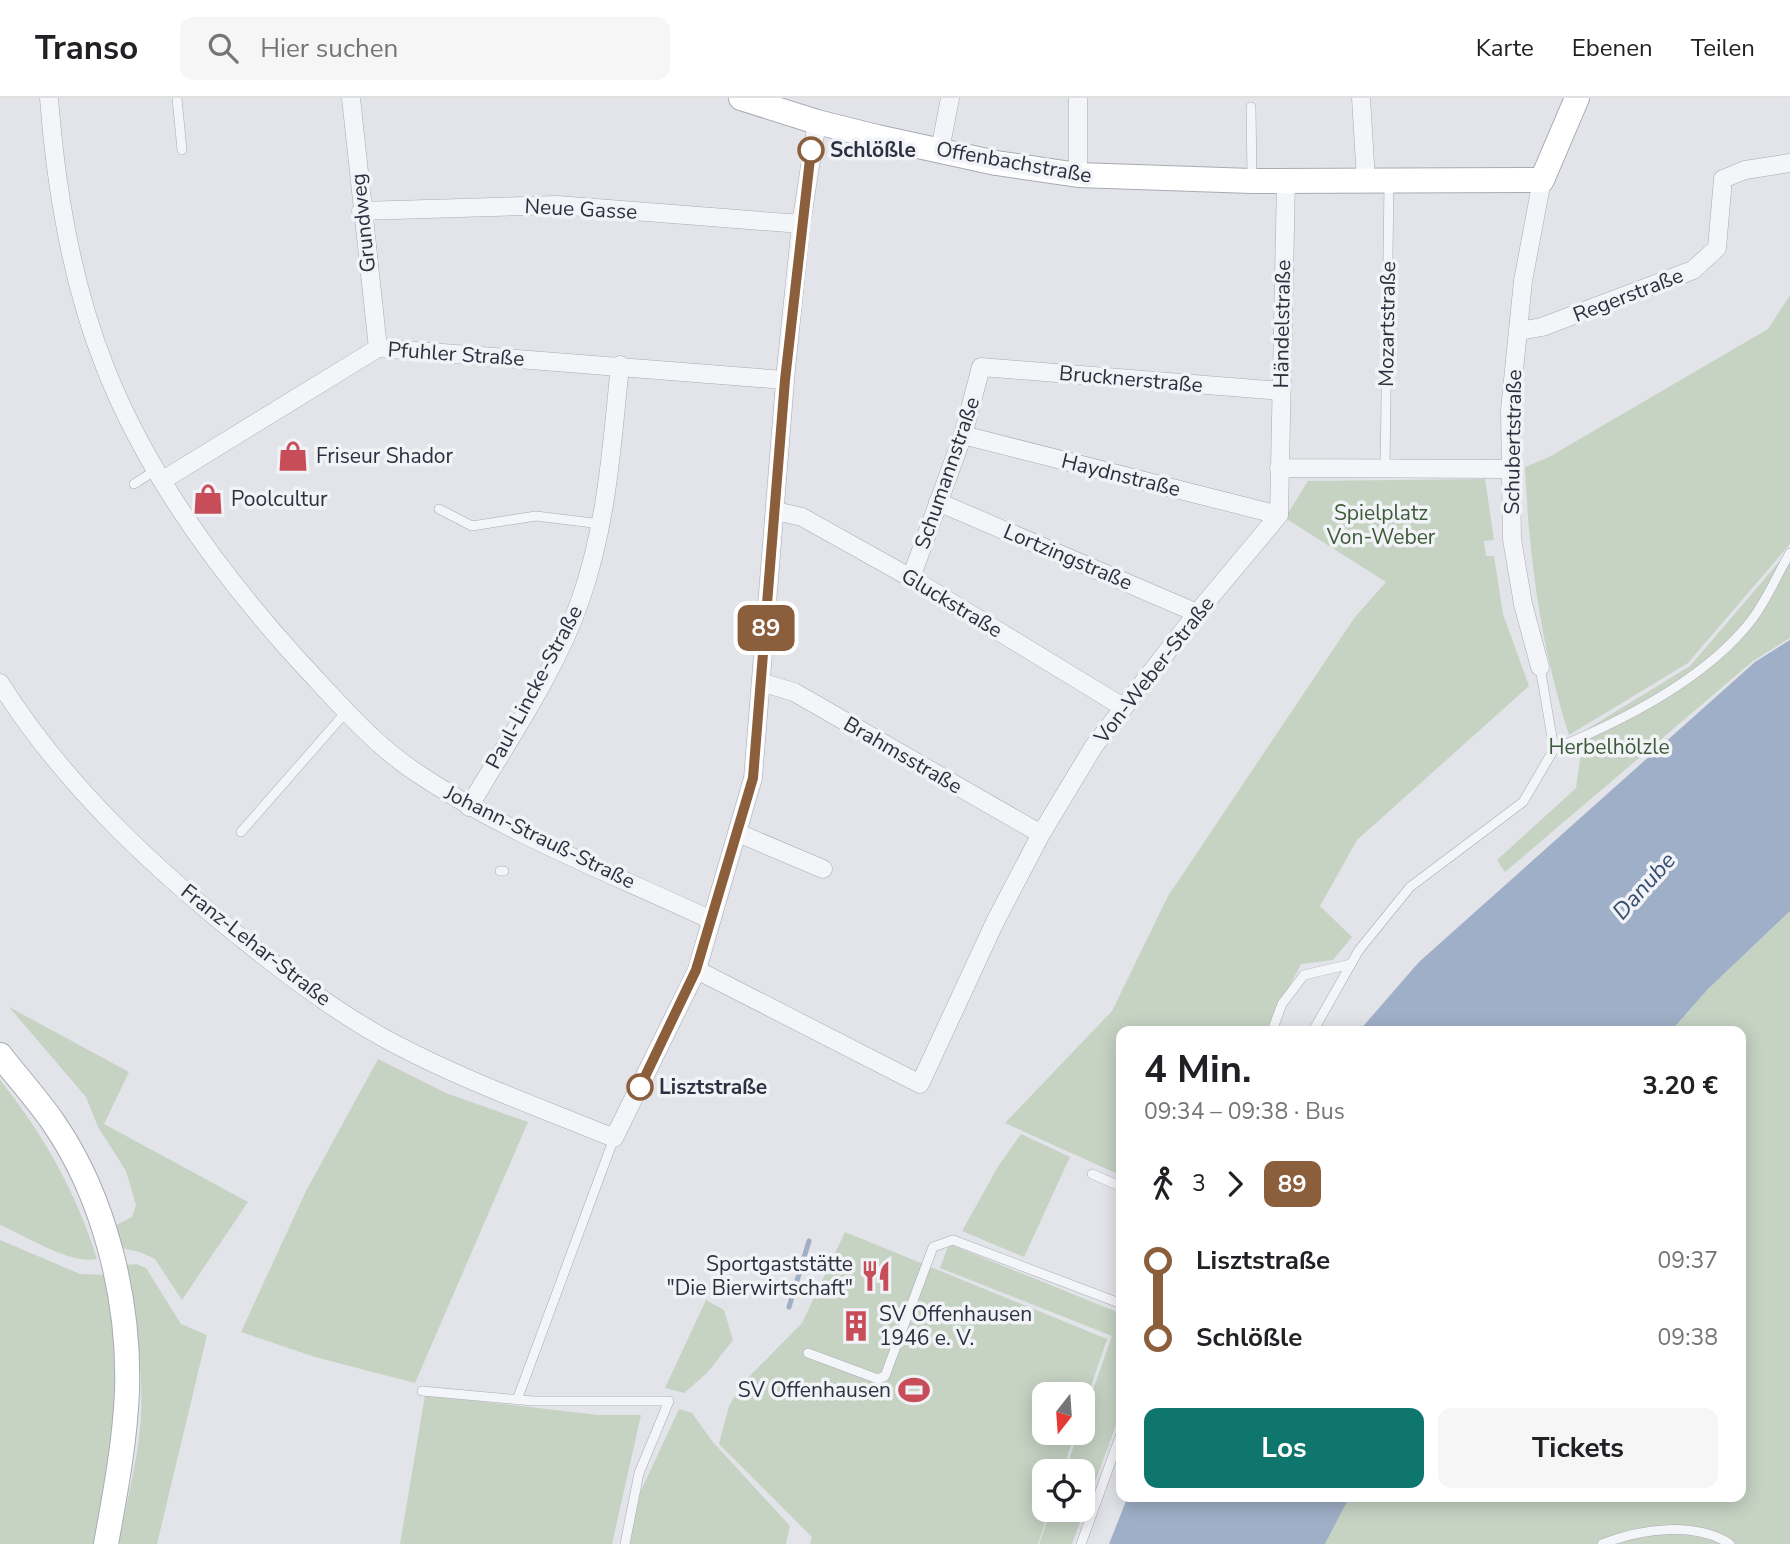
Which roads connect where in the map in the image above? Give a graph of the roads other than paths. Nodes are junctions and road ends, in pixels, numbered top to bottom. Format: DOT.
graph roads {
  1 [pos="50,98"];
  2 [pos="177,98"];
  3 [pos="351,98"];
  4 [pos="741,98"];
  5 [pos="950,98"];
  6 [pos="1078,98"];
  7 [pos="1361,98"];
  8 [pos="1577,98"];
  9 [pos="780,104"];
  10 [pos="1251,107"];
  11 [pos="817,122"];
  12 [pos="182,150"];
  13 [pos="940,150"];
  14 [pos="1790,163"];
  15 [pos="1078,175"];
  16 [pos="1377,180"];
  17 [pos="1542,180"];
  18 [pos="1252,181"];
  19 [pos="1286,181"];
  20 [pos="361,211"];
  21 [pos="801,224"];
  22 [pos="1518,331"];
  23 [pos="378,348"];
  24 [pos="620,365"];
  25 [pos="981,367"];
  26 [pos="785,380"];
  27 [pos="1281,391"];
  28 [pos="963,435"];
  29 [pos="1279,468"];
  30 [pos="1385,468"];
  31 [pos="1509,469"];
  32 [pos="160,475"];
  33 [pos="134,484"];
  34 [pos="938,502"];
  35 [pos="439,509"];
  36 [pos="776,511"];
  37 [pos="1279,515"];
  38 [pos="601,524"];
  39 [pos="1790,553"];
  40 [pos="911,578"];
  41 [pos="1197,613"];
  42 [pos="1540,667"];
  43 [pos="763,682"];
  44 [pos="0,683"];
  45 [pos="1123,707"];
  46 [pos="346,712"];
  47 [pos="1554,749"];
  48 [pos="469,807"];
  49 [pos="732,831"];
  50 [pos="241,832"];
  51 [pos="1041,834"];
  52 [pos="822,869"];
  53 [pos="711,920"];
  54 [pos="1352,964"];
  55 [pos="696,970"];
  56 [pos="1274,1026"];
  57 [pos="1316,1026"];
  58 [pos="0,1055"];
  59 [pos="614,1138"];
  60 [pos="1092,1174"];
  61 [pos="1116,1184"];
  62 [pos="1116,1302"];
  63 [pos="808,1353"];
  64 [pos="422,1391"];
  65 [pos="517,1400"];
  66 [pos="1116,1448"];
  67 [pos="106,1544"];
  68 [pos="625,1544"];
  69 [pos="1081,1544"];
  70 [pos="1602,1544"];
  71 [pos="1730,1544"];
  1 -- 32 [label="street, Johann-Strauß-Straße"];
  2 -- 12 [label="lane"];
  3 -- 20 [label="street, Grundweg"];
  4 -- 9 [label="street, Offenbachstraße"];
  5 -- 13 [label="street"];
  6 -- 15 [label="street"];
  7 -- 16 [label="street"];
  8 -- 17 [label="street, Schubertstraße"];
  9 -- 11 [label="street, Offenbachstraße"];
  10 -- 18 [label="lane"];
  11 -- 13 [label="street, Offenbachstraße"];
  11 -- 21 [label="street"];
  13 -- 15 [label="street, Offenbachstraße"];
  14 -- 22 [label="street, Regerstraße"];
  15 -- 18 [label="street, Offenbachstraße"];
  16 -- 17 [label="street, Offenbachstraße"];
  16 -- 19 [label="street, Offenbachstraße"];
  16 -- 30 [label="lane, Mozartstraße"];
  17 -- 22 [label="street, Schubertstraße"];
  18 -- 19 [label="street, Offenbachstraße"];
  19 -- 27 [label="street, Händelstraße"];
  20 -- 21 [label="street, Neue Gasse"];
  20 -- 23 [label="street, Grundweg"];
  21 -- 26 [label="street"];
  22 -- 31 [label="street, Schubertstraße"];
  23 -- 24 [label="street, Pfuhler Straße"];
  23 -- 32 [label="street, Pfuhler Straße"];
  24 -- 26 [label="street, Pfuhler Straße"];
  24 -- 38 [label="street, Paul-Lincke-Straße"];
  25 -- 27 [label="street, Brucknerstraße"];
  25 -- 28 [label="street, Schumannstraße"];
  26 -- 36 [label="street"];
  27 -- 29 [label="street, Händelstraße"];
  28 -- 34 [label="street, Schumannstraße"];
  28 -- 37 [label="street, Haydnstraße"];
  29 -- 30 [label="street"];
  29 -- 37 [label="street"];
  30 -- 31 [label="street"];
  31 -- 42 [label="street, Schubertstraße"];
  32 -- 33 [label="lane"];
  32 -- 46 [label="street, Johann-Strauß-Straße"];
  34 -- 40 [label="street, Schumannstraße"];
  34 -- 41 [label="street, Lortzingstraße"];
  35 -- 38 [label="lane"];
  36 -- 40 [label="street, Gluckstraße"];
  36 -- 43 [label="street"];
  37 -- 41 [label="street, Von-Weber-Straße"];
  38 -- 48 [label="street, Paul-Lincke-Straße"];
  39 -- 47 [label="lane"];
  40 -- 45 [label="street, Gluckstraße"];
  41 -- 45 [label="street, Von-Weber-Straße"];
  42 -- 47 [label="lane, Schubertstraße"];
  43 -- 49 [label="street"];
  43 -- 51 [label="street, Brahmsstraße"];
  44 -- 59 [label="street, Franz-Lehar-Straße"];
  45 -- 51 [label="street, Von-Weber-Straße"];
  46 -- 48 [label="street, Johann-Strauß-Straße"];
  46 -- 50 [label="lane"];
  47 -- 54 [label="lane"];
  48 -- 53 [label="street, Johann-Strauß-Straße"];
  49 -- 52 [label="street"];
  49 -- 53 [label="street"];
  51 -- 55 [label="street, Von-Weber-Straße"];
  53 -- 55 [label="street"];
  54 -- 56 [label="lane"];
  54 -- 57 [label="lane"];
  55 -- 59 [label="street"];
  58 -- 67 [label="street"];
  59 -- 65 [label="lane"];
  60 -- 61 [label="lane"];
  62 -- 63 [label="lane"];
  64 -- 65 [label="lane"];
  65 -- 68 [label="lane"];
  66 -- 69 [label="lane"];
  70 -- 71 [label="lane"];
}
